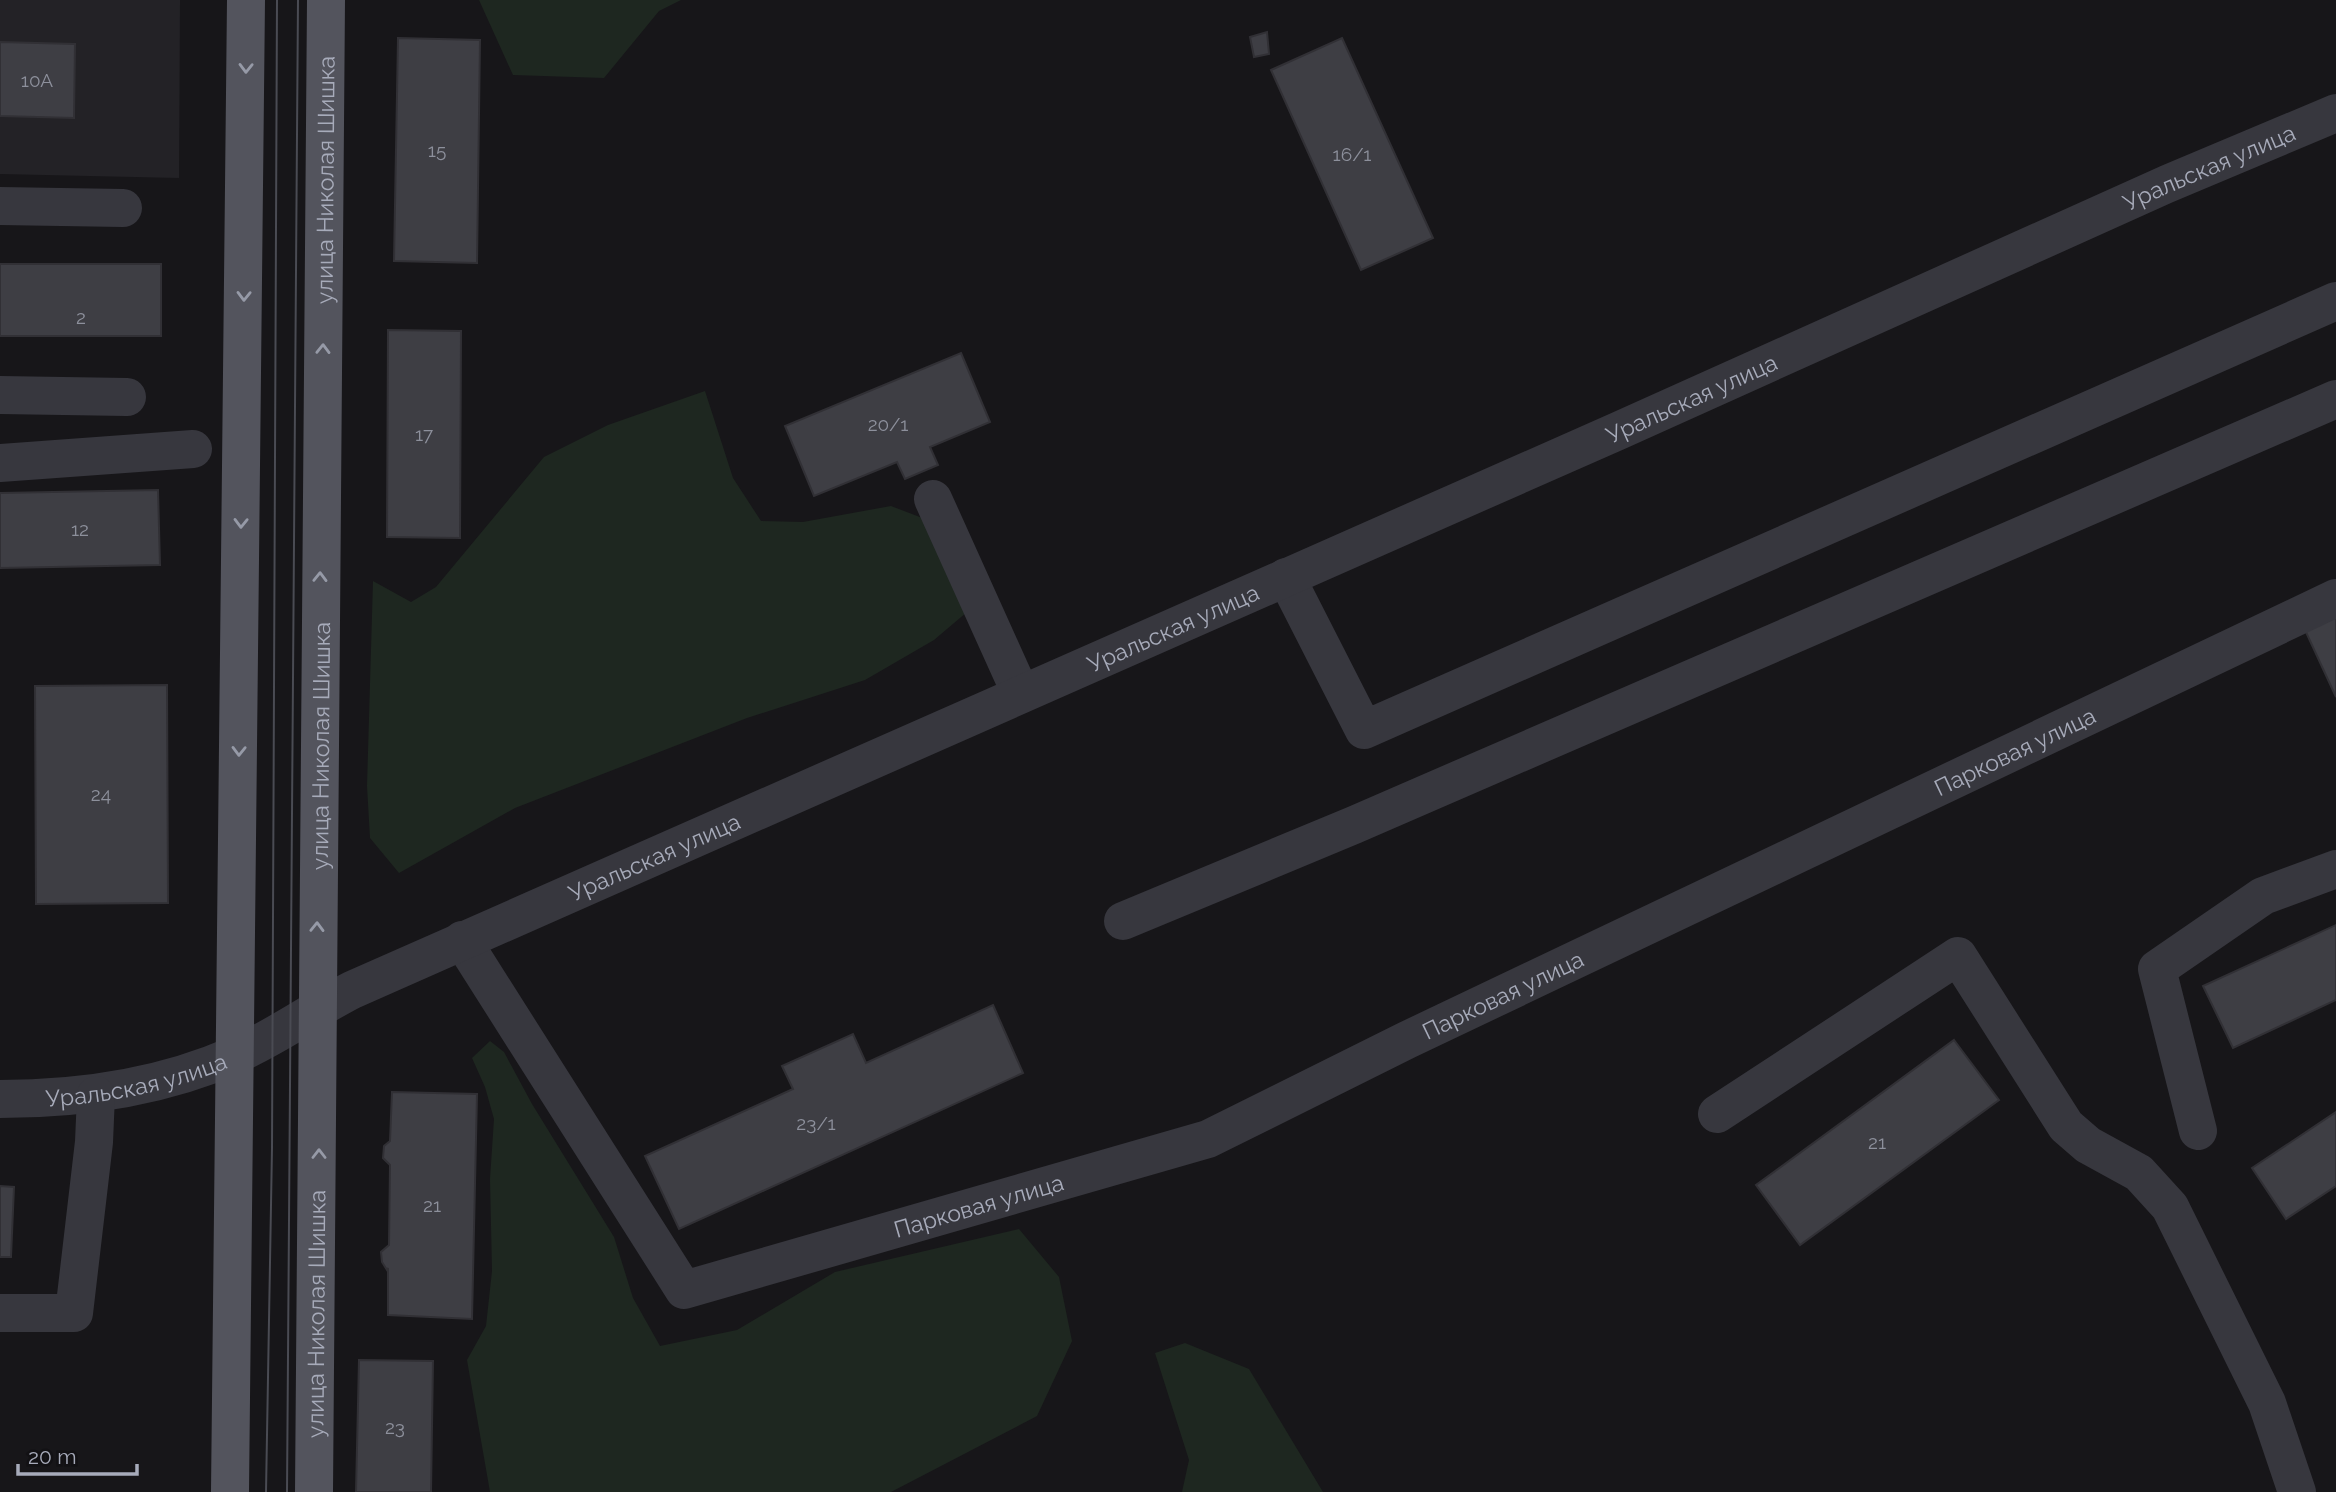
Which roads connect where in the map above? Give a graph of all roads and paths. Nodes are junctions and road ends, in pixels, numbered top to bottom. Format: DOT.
graph roads {
  1 [pos="246,0"];
  2 [pos="326,0"];
  3 [pos="2336,113"];
  4 [pos="0,206"];
  5 [pos="123,208"];
  6 [pos="2336,301"];
  7 [pos="0,395"];
  8 [pos="127,397"];
  9 [pos="2336,399"];
  10 [pos="193,449"];
  11 [pos="0,463"];
  12 [pos="933,499"];
  13 [pos="1286,577"];
  14 [pos="2336,598"];
  15 [pos="1021,694"];
  16 [pos="2336,869"];
  17 [pos="1123,920"];
  18 [pos="462,940"];
  19 [pos="316,1009"];
  20 [pos="237,1055"];
  21 [pos="96,1095"];
  22 [pos="0,1099"];
  23 [pos="1717,1114"];
  24 [pos="2197,1131"];
  25 [pos="0,1313"];
  26 [pos="230,1492"];
  27 [pos="314,1492"];
  28 [pos="2297,1492"];
  1 -- 20 [label="main road, one-way"];
  19 -- 2 [label="main road, улица Николая Шишка, one-way"];
  3 -- 13 [label="street, Уральская улица"];
  4 -- 5 [label="street"];
  6 -- 13 [label="street"];
  7 -- 8 [label="street"];
  9 -- 17 [label="street"];
  10 -- 11 [label="street"];
  12 -- 15 [label="street"];
  13 -- 15 [label="street, Уральская улица"];
  14 -- 18 [label="street, Парковая улица"];
  15 -- 18 [label="street, Уральская улица"];
  16 -- 24 [label="street"];
  18 -- 19 [label="street, Уральская улица"];
  19 -- 20 [label="street, Уральская улица"];
  27 -- 19 [label="main road, улица Николая Шишка, one-way"];
  20 -- 21 [label="street, Уральская улица"];
  20 -- 26 [label="main road"];
  21 -- 22 [label="street, Уральская улица"];
  21 -- 25 [label="street"];
  23 -- 28 [label="street"];
}
